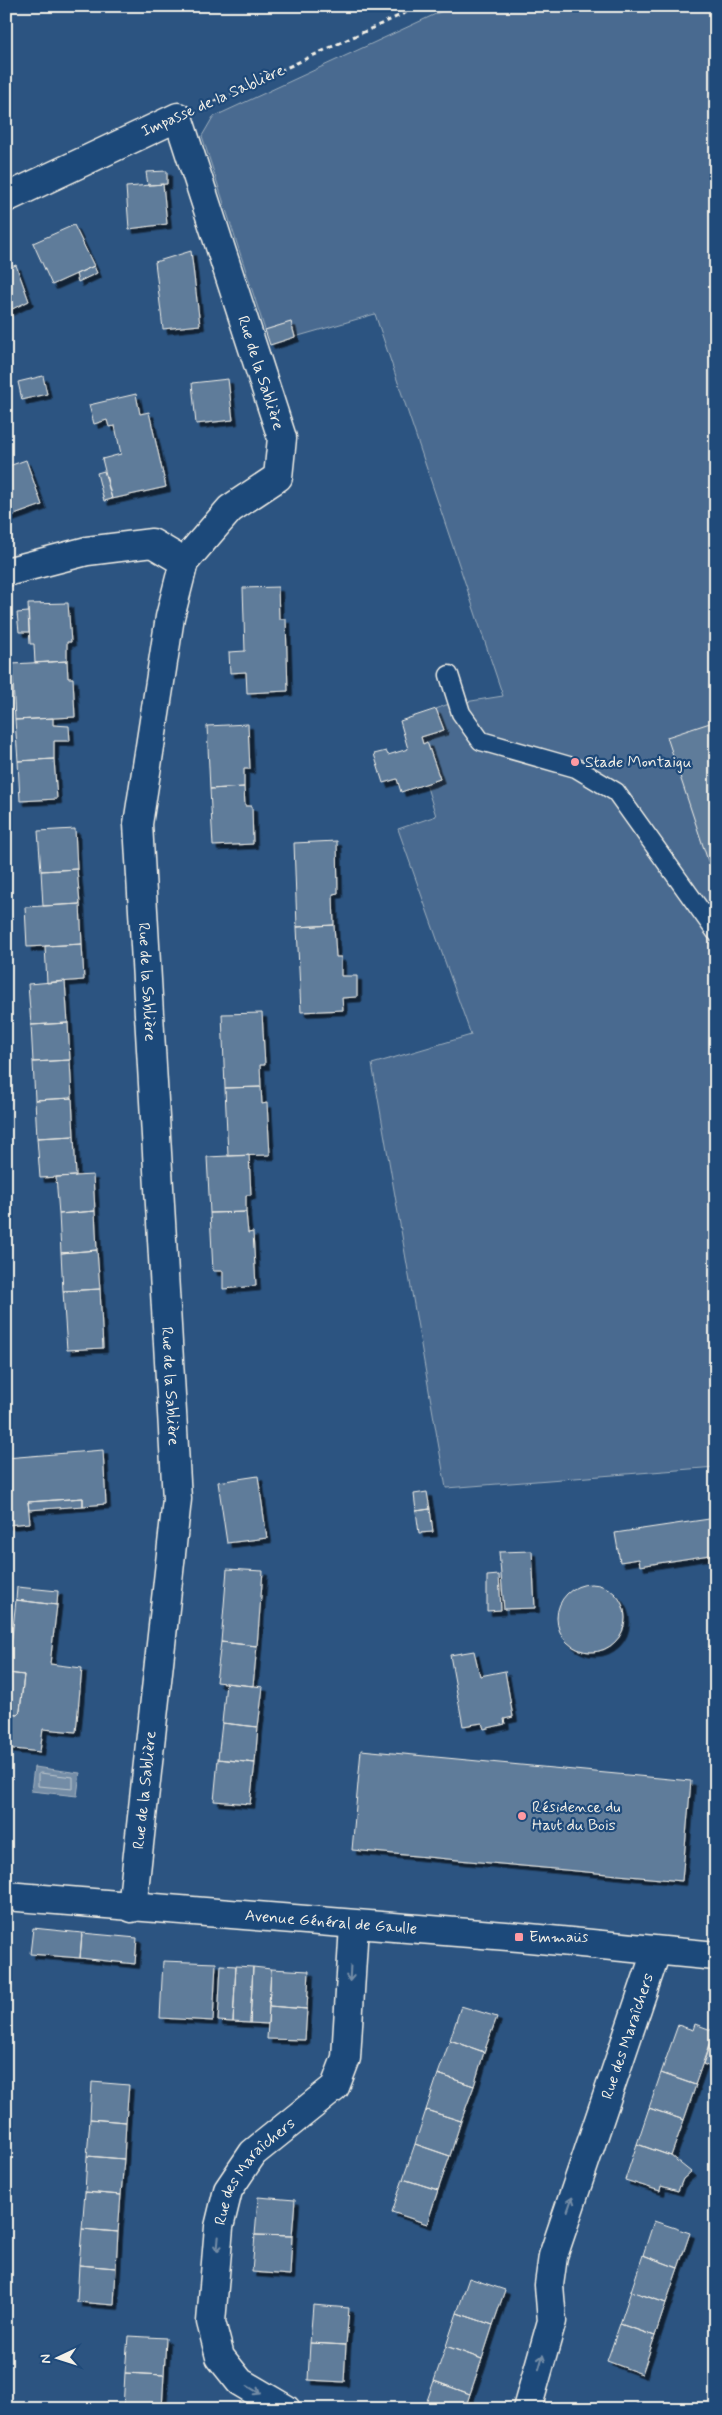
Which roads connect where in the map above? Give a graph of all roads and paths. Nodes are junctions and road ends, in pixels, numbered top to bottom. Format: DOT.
graph roads {
  1 [pos="420,6"];
  2 [pos="178,117"];
  3 [pos="6,198"];
  4 [pos="184,562"];
  5 [pos="6,572"];
  6 [pos="449,675"];
  7 [pos="716,932"];
  8 [pos="6,1896"];
  9 [pos="132,1908"];
  10 [pos="354,1925"];
  11 [pos="656,1952"];
  12 [pos="716,1956"];
  13 [pos="286,2409"];
  14 [pos="527,2409"];
  1 -- 2 [label="path, Impasse de la Sablière"];
  2 -- 3 [label="street, Impasse de la Sablière"];
  2 -- 4 [label="street, Rue de la Sablière"];
  4 -- 5 [label="street"];
  4 -- 9 [label="street, Rue de la Sablière"];
  6 -- 7 [label="lane"];
  8 -- 9 [label="street, Avenue Général de Gaulle"];
  9 -- 10 [label="street, Avenue Général de Gaulle"];
  10 -- 11 [label="street, Avenue Général de Gaulle"];
  10 -- 13 [label="street, Rue des Maraîchers, one-way"];
  11 -- 12 [label="street, Avenue Général de Gaulle"];
  14 -- 11 [label="street, Rue des Maraîchers, one-way"];
}
